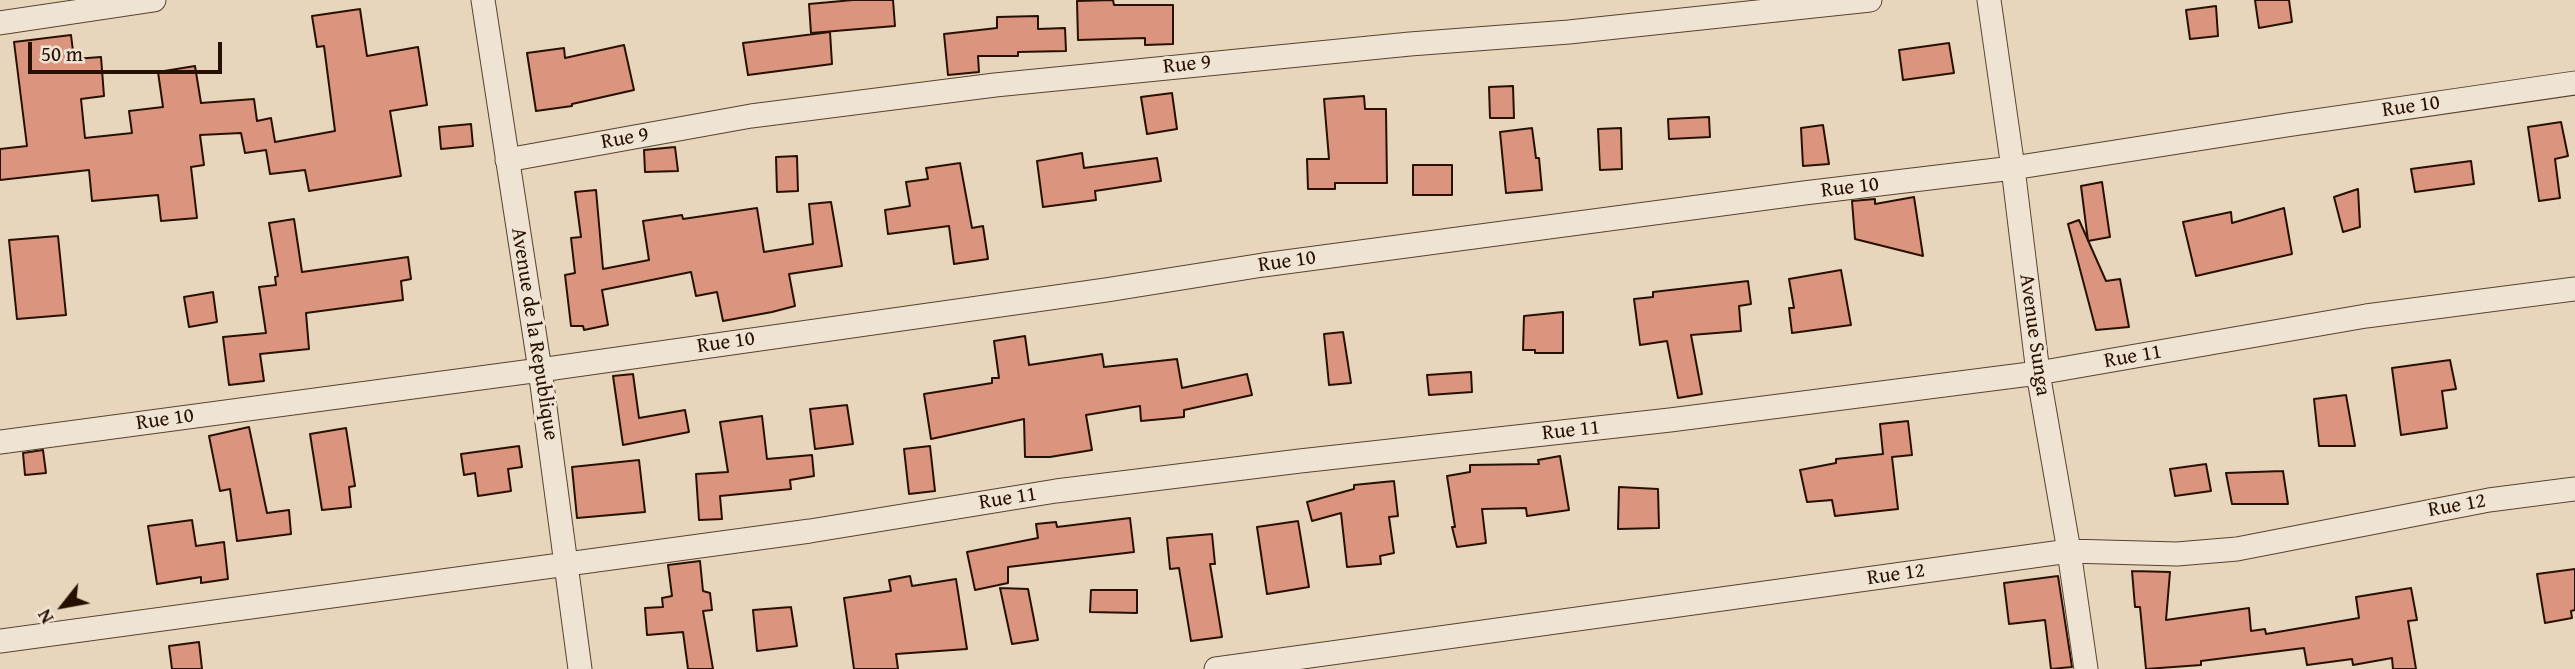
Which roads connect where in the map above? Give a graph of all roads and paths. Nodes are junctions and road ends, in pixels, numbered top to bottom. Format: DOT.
graph roads {
  1 [pos="154,0"];
  2 [pos="483,0"];
  3 [pos="1870,0"];
  4 [pos="1989,0"];
  5 [pos="0,23"];
  6 [pos="2575,83"];
  7 [pos="507,160"];
  8 [pos="2013,168"];
  9 [pos="2575,289"];
  10 [pos="540,370"];
  11 [pos="2038,373"];
  12 [pos="0,442"];
  13 [pos="2575,489"];
  14 [pos="2069,551"];
  15 [pos="565,566"];
  16 [pos="0,641"];
  17 [pos="580,669"];
  18 [pos="1216,669"];
  19 [pos="2086,669"];
  1 -- 5 [label="street"];
  2 -- 7 [label="street, Avenue de la Republique"];
  3 -- 7 [label="street, Rue 9"];
  4 -- 8 [label="street, Avenue Sunga"];
  6 -- 8 [label="street, Rue 10"];
  7 -- 10 [label="street, Avenue de la Republique"];
  8 -- 10 [label="street, Rue 10"];
  8 -- 11 [label="street, Avenue Sunga"];
  9 -- 11 [label="street, Rue 11"];
  10 -- 12 [label="street, Rue 10"];
  10 -- 15 [label="street, Avenue de la Republique"];
  11 -- 14 [label="street, Avenue Sunga"];
  11 -- 15 [label="street, Rue 11"];
  13 -- 14 [label="street, Rue 12"];
  14 -- 18 [label="street, Rue 12"];
  14 -- 19 [label="street, Avenue Sunga"];
  15 -- 16 [label="street, Rue 11"];
  15 -- 17 [label="street, Avenue de la Republique"];
}
